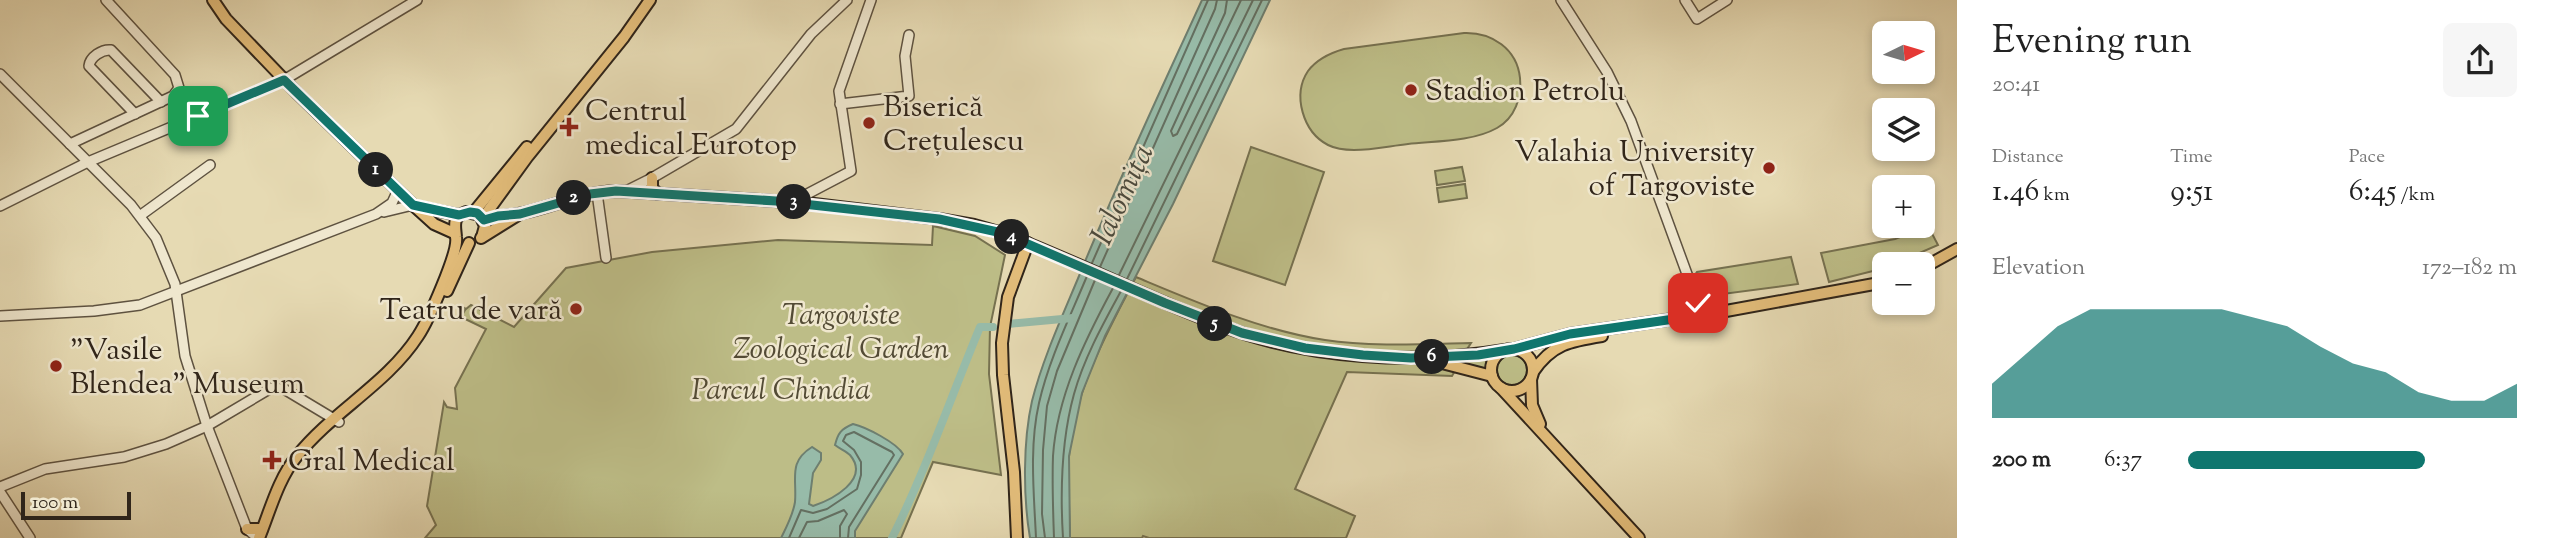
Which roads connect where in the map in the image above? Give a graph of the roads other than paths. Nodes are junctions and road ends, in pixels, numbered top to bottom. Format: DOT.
graph roads {
  1 [pos="106,0"];
  2 [pos="213,0"];
  3 [pos="417,0"];
  4 [pos="644,0"];
  5 [pos="650,0"];
  6 [pos="847,0"];
  7 [pos="871,0"];
  8 [pos="1561,0"];
  9 [pos="1685,0"];
  10 [pos="1727,0"];
  11 [pos="909,34"];
  12 [pos="0,74"];
  13 [pos="284,80"];
  14 [pos="161,102"];
  15 [pos="840,104"];
  16 [pos="135,114"];
  17 [pos="70,144"];
  18 [pos="88,162"];
  19 [pos="210,164"];
  20 [pos="652,178"];
  21 [pos="502,186"];
  22 [pos="398,190"];
  23 [pos="634,191"];
  24 [pos="597,193"];
  25 [pos="658,194"];
  26 [pos="792,202"];
  27 [pos="413,205"];
  28 [pos="0,206"];
  29 [pos="376,214"];
  30 [pos="520,214"];
  31 [pos="141,215"];
  32 [pos="459,215"];
  33 [pos="480,217"];
  34 [pos="1002,233"];
  35 [pos="456,235"];
  36 [pos="482,237"];
  37 [pos="469,243"];
  38 [pos="1028,243"];
  39 [pos="1957,249"];
  40 [pos="1044,250"];
  41 [pos="1023,256"];
  42 [pos="1957,256"];
  43 [pos="606,258"];
  44 [pos="1935,261"];
  45 [pos="1935,268"];
  46 [pos="1872,284"];
  47 [pos="1872,290"];
  48 [pos="176,291"];
  49 [pos="1702,315"];
  50 [pos="0,316"];
  51 [pos="1509,350"];
  52 [pos="1411,358"];
  53 [pos="1532,374"];
  54 [pos="1492,376"];
  55 [pos="1501,388"];
  56 [pos="322,410"];
  57 [pos="337,419"];
  58 [pos="207,426"];
  59 [pos="320,431"];
  60 [pos="1544,433"];
  61 [pos="0,489"];
  62 [pos="247,529"];
  63 [pos="261,536"];
  64 [pos="30,538"];
  65 [pos="1017,538"];
  66 [pos="1639,538"];
  1 -- 14 [label="street"];
  2 -- 13 [label="main road"];
  3 -- 13 [label="street"];
  4 -- 21 [label="main road"];
  5 -- 21 [label="main road"];
  6 -- 20 [label="street"];
  7 -- 15 [label="street"];
  8 -- 49 [label="street"];
  9 -- 10 [label="street"];
  11 -- 15 [label="street"];
  12 -- 17 [label="street"];
  13 -- 18 [label="street"];
  13 -- 22 [label="main road"];
  14 -- 16 [label="street"];
  14 -- 16 [label="street"];
  15 -- 26 [label="street"];
  16 -- 17 [label="street"];
  17 -- 18 [label="street"];
  18 -- 28 [label="street"];
  18 -- 31 [label="street"];
  19 -- 31 [label="street"];
  20 -- 23 [label="street"];
  20 -- 25 [label="main road"];
  21 -- 30 [label="main road"];
  21 -- 33 [label="main road"];
  22 -- 27 [label="main road"];
  22 -- 29 [label="street"];
  23 -- 24 [label="main road"];
  23 -- 25 [label="main road"];
  24 -- 30 [label="main road"];
  24 -- 43 [label="street"];
  25 -- 26 [label="main road"];
  26 -- 34 [label="main road"];
  27 -- 29 [label="street"];
  27 -- 32 [label="main road"];
  27 -- 35 [label="main road"];
  29 -- 48 [label="street"];
  30 -- 33 [label="main road"];
  30 -- 36 [label="main road"];
  31 -- 48 [label="street"];
  32 -- 33 [label="main road"];
  32 -- 35 [label="main road"];
  33 -- 36 [label="main road"];
  34 -- 38 [label="main road"];
  34 -- 41 [label="main road"];
  35 -- 37 [label="main road"];
  35 -- 57 [label="main road"];
  36 -- 37 [label="main road"];
  37 -- 57 [label="main road"];
  38 -- 40 [label="main road"];
  38 -- 41 [label="main road"];
  39 -- 44 [label="main road"];
  40 -- 41 [label="main road"];
  40 -- 52 [label="main road"];
  41 -- 65 [label="main road"];
  42 -- 45 [label="main road"];
  46 -- 49 [label="main road"];
  47 -- 53 [label="main road"];
  48 -- 50 [label="street"];
  48 -- 58 [label="street"];
  49 -- 51 [label="main road"];
  51 -- 52 [label="main road"];
  51 -- 53 [label="main road"];
  51 -- 54 [label="main road"];
  52 -- 54 [label="main road"];
  53 -- 55 [label="main road"];
  53 -- 60 [label="main road"];
  54 -- 55 [label="main road"];
  55 -- 60 [label="main road"];
  56 -- 57 [label="street"];
  56 -- 58 [label="street"];
  56 -- 59 [label="street"];
  57 -- 59 [label="main road"];
  57 -- 63 [label="main road"];
  58 -- 61 [label="street"];
  58 -- 62 [label="street"];
  59 -- 63 [label="main road"];
  60 -- 66 [label="main road"];
  61 -- 64 [label="street"];
  62 -- 63 [label="main road"];
}
